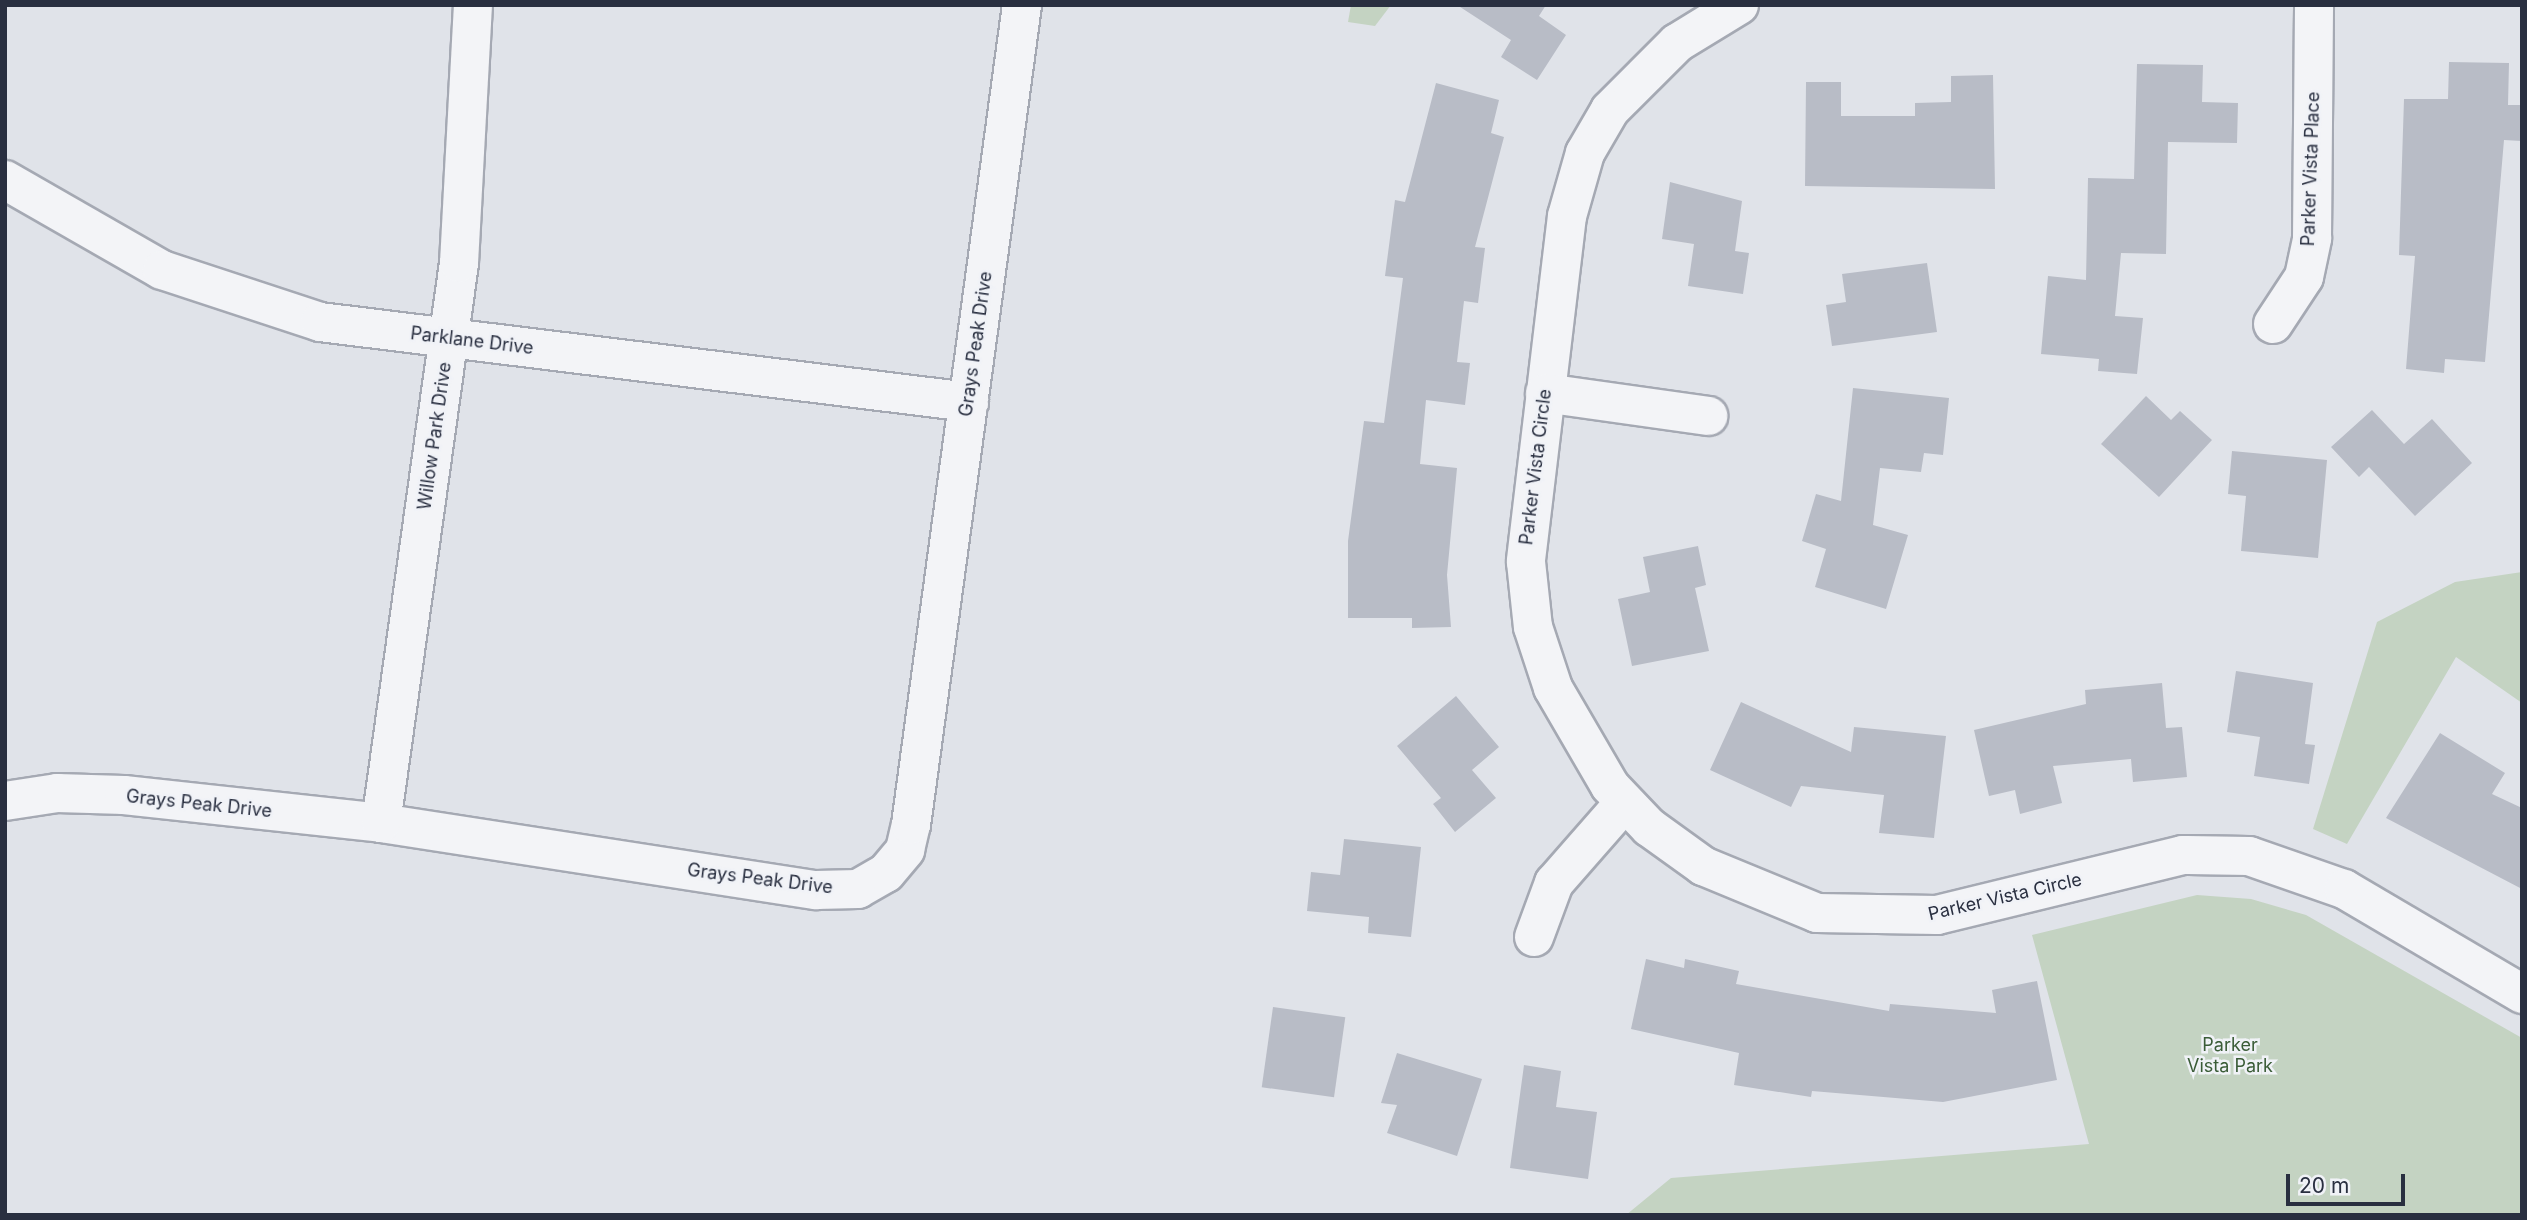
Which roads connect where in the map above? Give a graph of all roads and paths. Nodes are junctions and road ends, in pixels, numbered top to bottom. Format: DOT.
graph roads {
  1 [pos="473,5"];
  2 [pos="1022,5"];
  3 [pos="1740,5"];
  4 [pos="2314,5"];
  5 [pos="5,180"];
  6 [pos="2273,324"];
  7 [pos="449,338"];
  8 [pos="1545,393"];
  9 [pos="969,402"];
  10 [pos="1708,416"];
  11 [pos="5,802"];
  12 [pos="1624,803"];
  13 [pos="381,823"];
  14 [pos="1534,937"];
  15 [pos="2522,994"];
  1 -- 7 [label="street, Willow Park Drive"];
  2 -- 9 [label="street, Grays Peak Drive"];
  3 -- 8 [label="street, Parker Vista Circle"];
  4 -- 6 [label="street, Parker Vista Place"];
  5 -- 7 [label="street, Parklane Drive"];
  7 -- 9 [label="street, Parklane Drive"];
  7 -- 13 [label="street, Willow Park Drive"];
  8 -- 10 [label="street"];
  8 -- 12 [label="street, Parker Vista Circle"];
  9 -- 13 [label="street, Grays Peak Drive"];
  11 -- 13 [label="street, Grays Peak Drive"];
  12 -- 14 [label="street"];
  12 -- 15 [label="street, Parker Vista Circle"];
}
